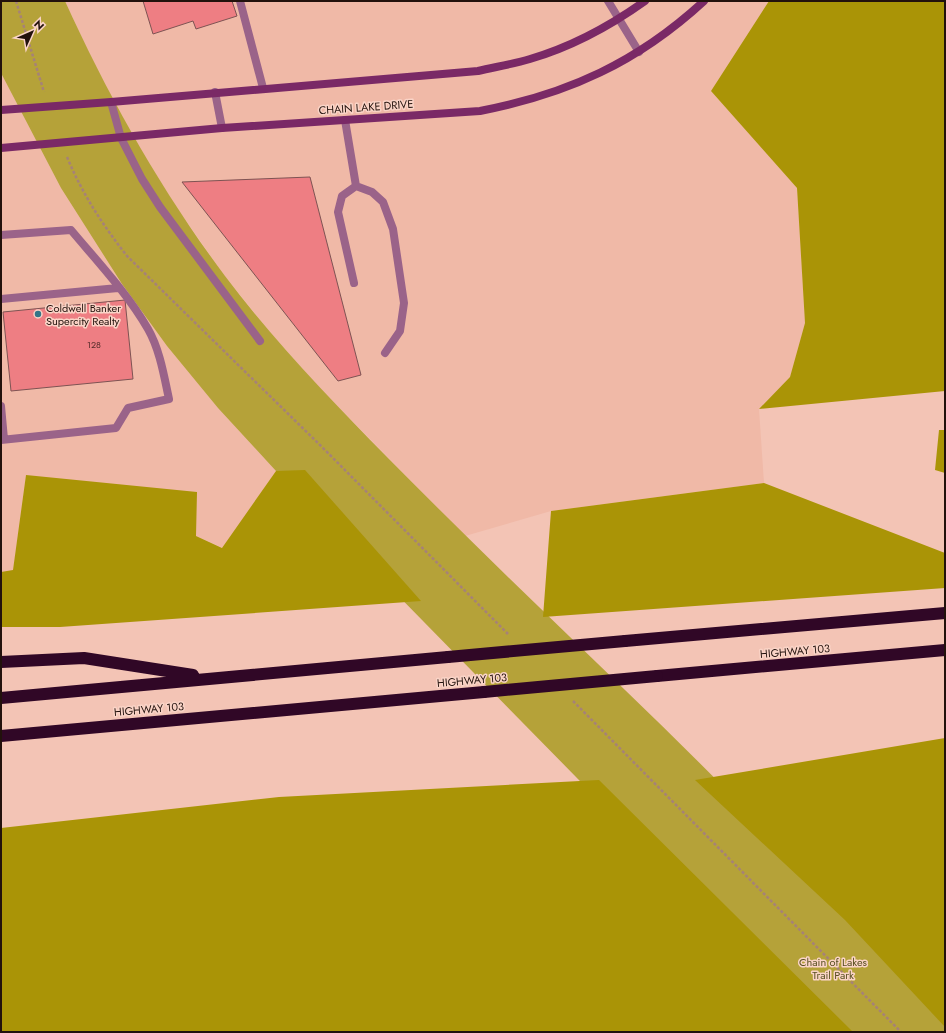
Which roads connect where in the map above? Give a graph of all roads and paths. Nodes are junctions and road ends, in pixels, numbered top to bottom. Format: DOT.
graph roads {
  1 [pos="16,1"];
  2 [pos="240,1"];
  3 [pos="608,1"];
  4 [pos="645,1"];
  5 [pos="704,1"];
  6 [pos="618,20"];
  7 [pos="639,52"];
  8 [pos="263,88"];
  9 [pos="216,92"];
  10 [pos="111,102"];
  11 [pos="49,106"];
  12 [pos="1,110"];
  13 [pos="345,120"];
  14 [pos="222,128"];
  15 [pos="122,138"];
  16 [pos="61,143"];
  17 [pos="1,148"];
  18 [pos="356,186"];
  19 [pos="1,235"];
  20 [pos="354,283"];
  21 [pos="118,288"];
  22 [pos="1,299"];
  23 [pos="260,341"];
  24 [pos="385,352"];
  25 [pos="1,406"];
  26 [pos="3,439"];
  27 [pos="945,613"];
  28 [pos="511,637"];
  29 [pos="945,650"];
  30 [pos="1,662"];
  31 [pos="212,678"];
  32 [pos="1,698"];
  33 [pos="572,700"];
  34 [pos="1,736"];
  35 [pos="901,1032"];
  1 -- 11 [label="path"];
  2 -- 8 [label="lane"];
  3 -- 6 [label="lane"];
  4 -- 6 [label="street"];
  5 -- 7 [label="street, CHAIN LAKE DRIVE"];
  6 -- 7 [label="lane"];
  6 -- 8 [label="street"];
  7 -- 13 [label="street, CHAIN LAKE DRIVE"];
  8 -- 9 [label="street"];
  9 -- 10 [label="street"];
  9 -- 14 [label="lane"];
  10 -- 11 [label="street"];
  10 -- 15 [label="lane"];
  11 -- 12 [label="street"];
  13 -- 14 [label="street, CHAIN LAKE DRIVE"];
  13 -- 18 [label="lane"];
  14 -- 15 [label="street, CHAIN LAKE DRIVE"];
  15 -- 16 [label="street, CHAIN LAKE DRIVE"];
  15 -- 23 [label="lane"];
  16 -- 17 [label="street, CHAIN LAKE DRIVE"];
  16 -- 28 [label="path"];
  18 -- 20 [label="lane"];
  18 -- 24 [label="lane"];
  19 -- 21 [label="lane"];
  21 -- 22 [label="lane"];
  21 -- 26 [label="lane"];
  25 -- 26 [label="lane"];
  27 -- 31 [label="highway, bridge"];
  29 -- 34 [label="highway, HIGHWAY 103, bridge"];
  30 -- 31 [label="highway"];
  31 -- 32 [label="highway"];
  33 -- 35 [label="path"];
}
